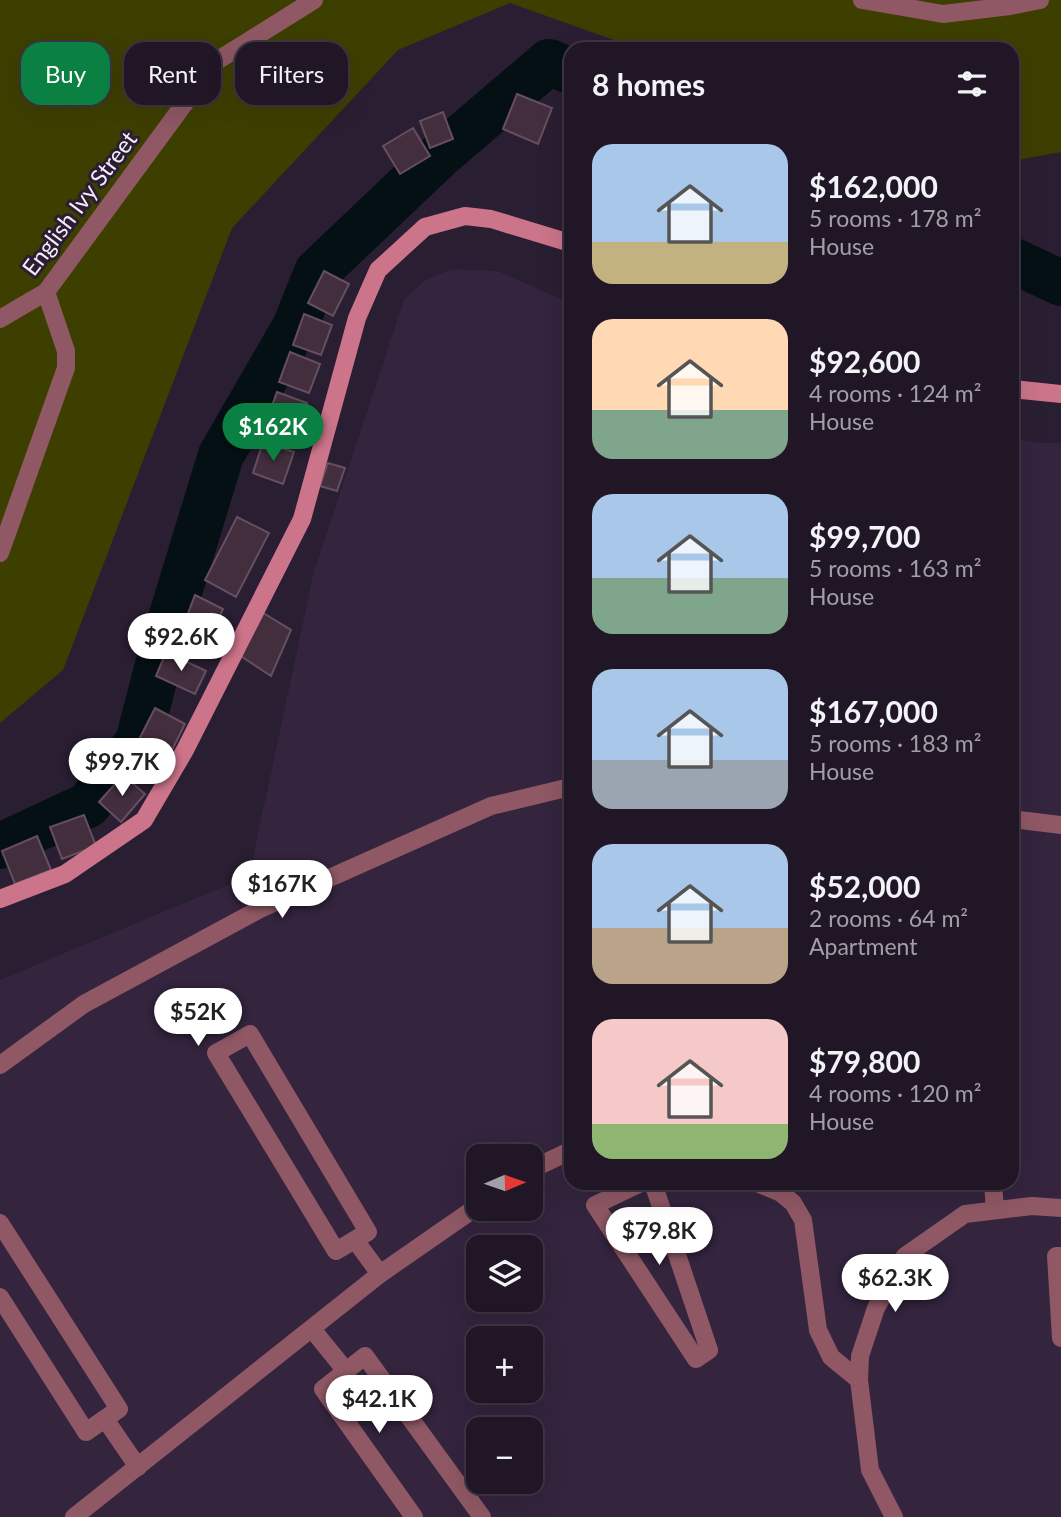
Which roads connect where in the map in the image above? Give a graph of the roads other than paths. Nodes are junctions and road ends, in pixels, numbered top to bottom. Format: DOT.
graph roads {
  1 [pos="314,0"];
  2 [pos="862,0"];
  3 [pos="1040,0"];
  4 [pos="1010,3"];
  5 [pos="564,241"];
  6 [pos="46,292"];
  7 [pos="0,319"];
  8 [pos="1019,390"];
  9 [pos="1061,394"];
  10 [pos="0,553"];
  11 [pos="564,788"];
  12 [pos="1019,819"];
  13 [pos="1061,825"];
  14 [pos="0,900"];
  15 [pos="0,1065"];
  16 [pos="564,1155"];
  17 [pos="543,1164"];
  18 [pos="617,1190"];
  19 [pos="655,1190"];
  20 [pos="771,1190"];
  21 [pos="994,1190"];
  22 [pos="1061,1208"];
  23 [pos="995,1210"];
  24 [pos="466,1214"];
  25 [pos="0,1223"];
  26 [pos="355,1240"];
  27 [pos="1061,1256"];
  28 [pos="380,1275"];
  29 [pos="0,1297"];
  30 [pos="312,1329"];
  31 [pos="1061,1338"];
  32 [pos="346,1371"];
  33 [pos="859,1380"];
  34 [pos="105,1419"];
  35 [pos="138,1467"];
  36 [pos="74,1517"];
  37 [pos="414,1517"];
  38 [pos="482,1517"];
  39 [pos="894,1517"];
  1 -- 6 [label="street, English Ivy Street"];
  2 -- 4 [label="street"];
  3 -- 4 [label="street"];
  5 -- 14 [label="street"];
  6 -- 7 [label="street, English Ivy Street"];
  6 -- 10 [label="street"];
  8 -- 9 [label="street"];
  11 -- 15 [label="street"];
  12 -- 13 [label="street"];
  16 -- 17 [label="street"];
  18 -- 19 [label="street"];
  20 -- 33 [label="street"];
  21 -- 23 [label="street"];
  22 -- 23 [label="street"];
  23 -- 33 [label="street"];
  24 -- 28 [label="street"];
  25 -- 34 [label="street"];
  26 -- 26 [label="street"];
  26 -- 28 [label="street"];
  27 -- 31 [label="street"];
  28 -- 30 [label="street"];
  29 -- 34 [label="street"];
  30 -- 32 [label="street"];
  30 -- 35 [label="street"];
  32 -- 37 [label="street"];
  32 -- 38 [label="street"];
  33 -- 39 [label="street"];
  34 -- 35 [label="street"];
  35 -- 36 [label="street"];
}
